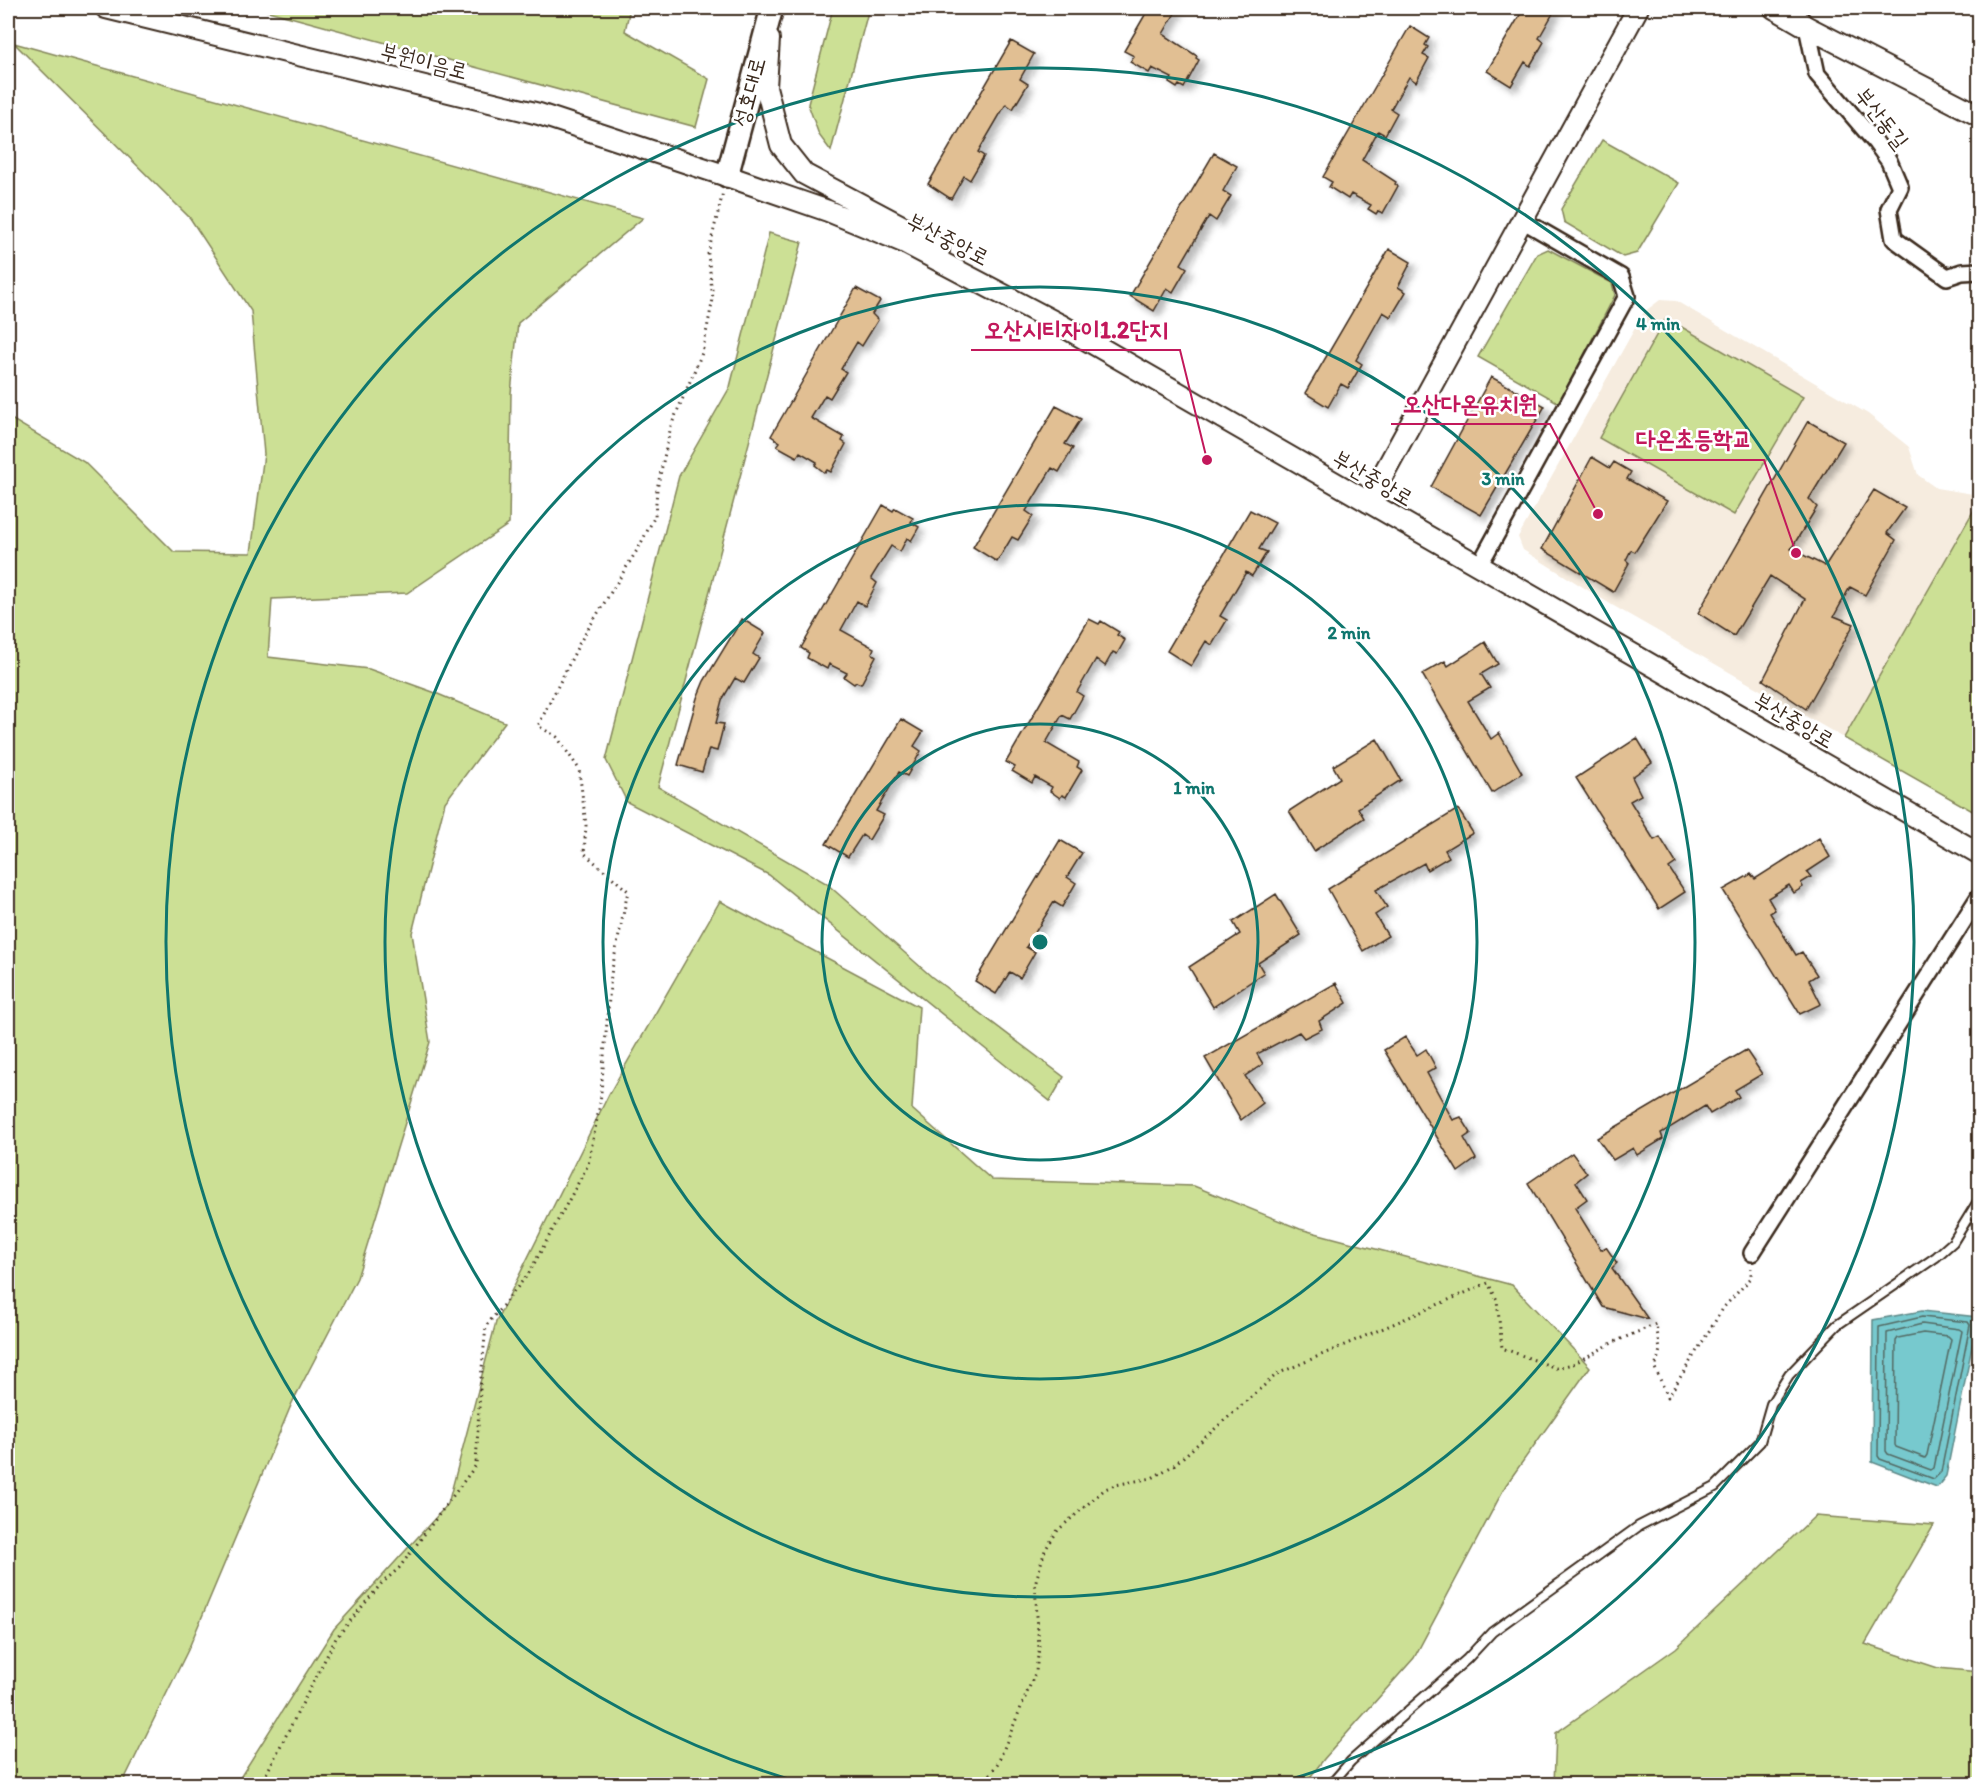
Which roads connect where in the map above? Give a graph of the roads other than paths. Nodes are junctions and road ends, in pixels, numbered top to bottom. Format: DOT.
graph roads {
  1 [pos="106,8"];
  2 [pos="1638,8"];
  3 [pos="1774,8"];
  4 [pos="1793,8"];
  5 [pos="771,10"];
  6 [pos="1807,27"];
  7 [pos="1980,116"];
  8 [pos="727,176"];
  9 [pos="1522,220"];
  10 [pos="1980,271"];
  11 [pos="971,278"];
  12 [pos="1368,502"];
  13 [pos="1479,566"];
  14 [pos="1980,854"];
  15 [pos="1980,895"];
  16 [pos="1980,1198"];
  17 [pos="1752,1253"];
  18 [pos="1331,1785"];
  1 -- 8 [label="street, 부원이음로"];
  2 -- 9 [label="street"];
  3 -- 6 [label="street"];
  4 -- 6 [label="street, 부산동길"];
  5 -- 8 [label="main road, 성호대로"];
  5 -- 11 [label="street"];
  6 -- 7 [label="street"];
  6 -- 10 [label="street, 부산동길"];
  8 -- 11 [label="street, 부산중앙로"];
  9 -- 12 [label="street"];
  9 -- 13 [label="street"];
  11 -- 12 [label="street, 부산중앙로"];
  12 -- 13 [label="street, 부산중앙로"];
  13 -- 14 [label="street, 부산중앙로"];
  15 -- 17 [label="street"];
  16 -- 18 [label="lane"];
}
